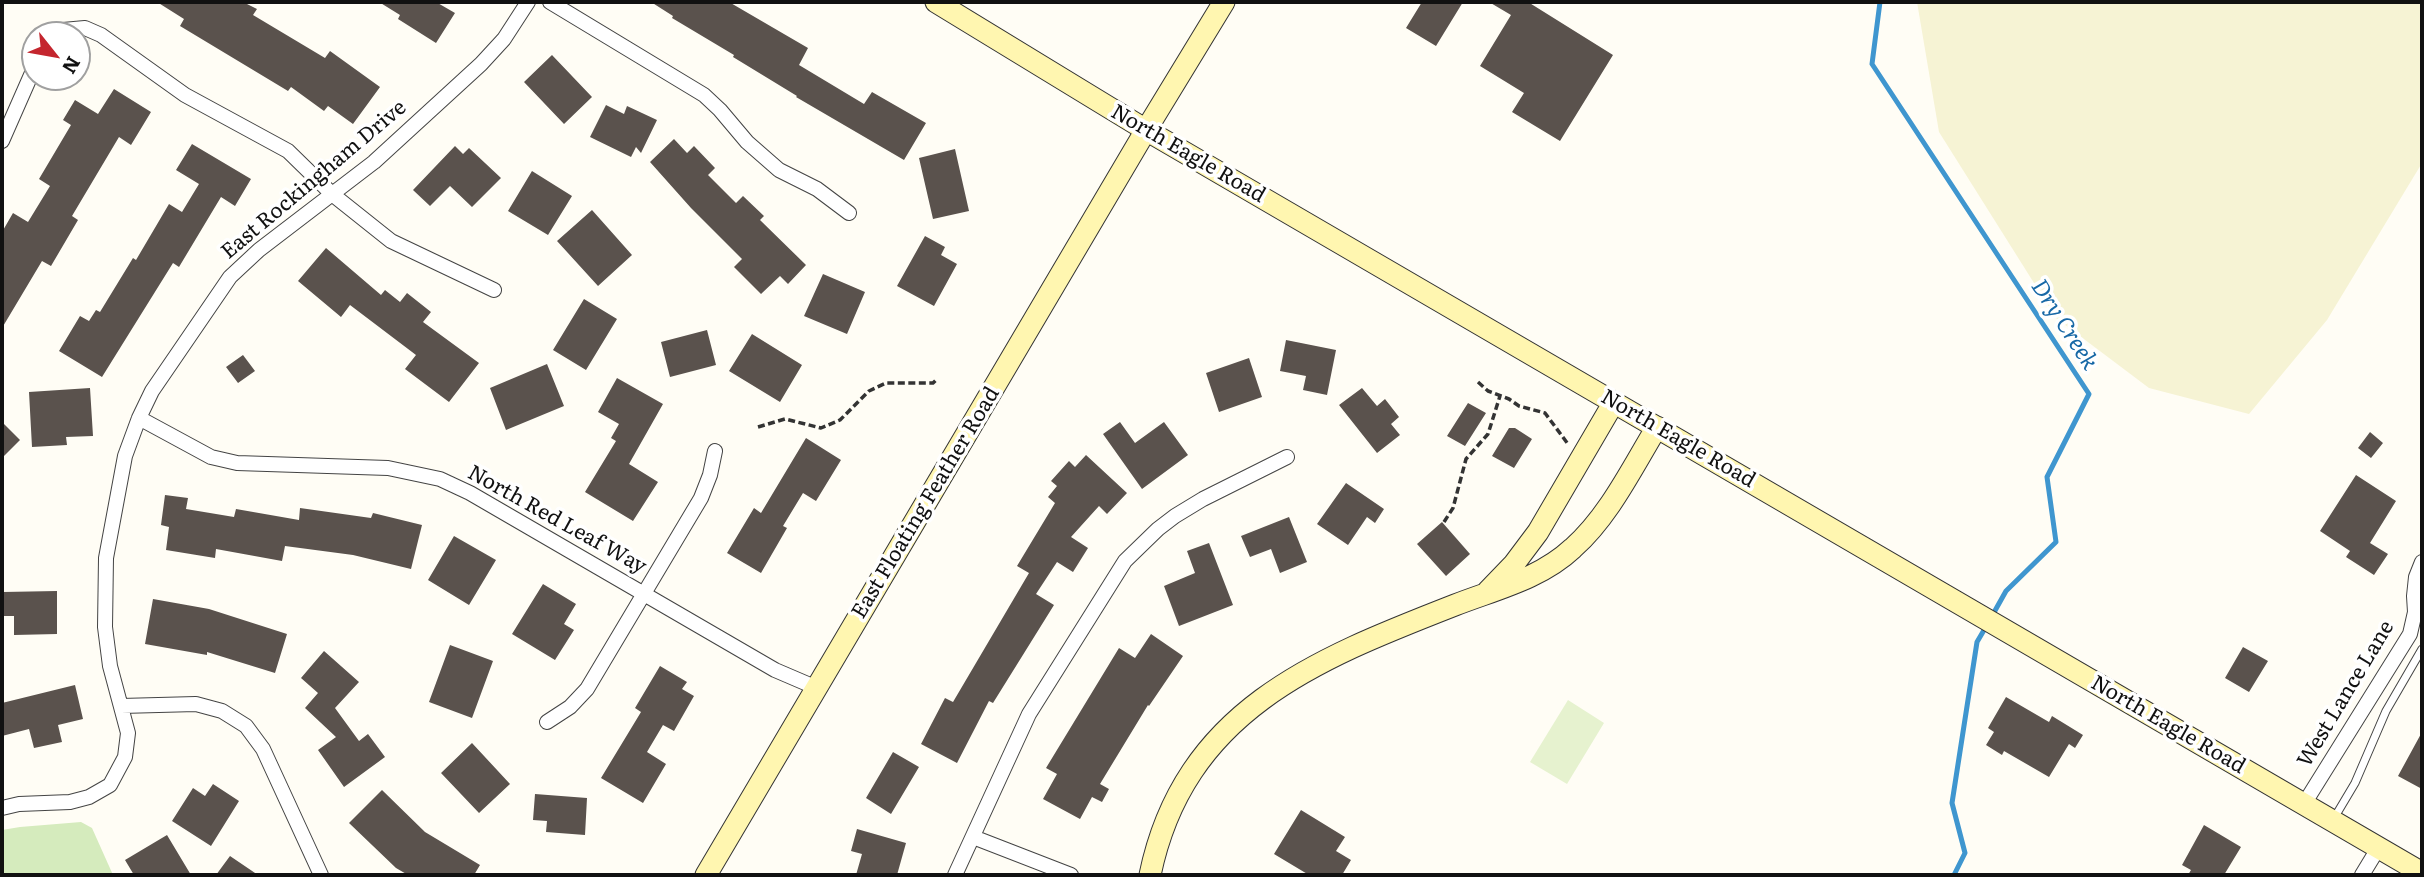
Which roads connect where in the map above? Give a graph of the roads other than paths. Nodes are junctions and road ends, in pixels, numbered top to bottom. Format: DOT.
graph roads {
  1 [pos="528,2"];
  2 [pos="550,2"];
  3 [pos="938,2"];
  4 [pos="1224,2"];
  5 [pos="91,31"];
  6 [pos="24,91"];
  7 [pos="1146,130"];
  8 [pos="2,141"];
  9 [pos="332,194"];
  10 [pos="849,213"];
  11 [pos="494,290"];
  12 [pos="1614,402"];
  13 [pos="139,418"];
  14 [pos="1657,427"];
  15 [pos="715,451"];
  16 [pos="1287,457"];
  17 [pos="2422,562"];
  18 [pos="1487,592"];
  19 [pos="645,593"];
  20 [pos="2422,649"];
  21 [pos="817,688"];
  22 [pos="121,706"];
  23 [pos="547,722"];
  24 [pos="2304,804"];
  25 [pos="2,808"];
  26 [pos="2333,821"];
  27 [pos="973,836"];
  28 [pos="2379,847"];
  29 [pos="2422,873"];
  30 [pos="321,875"];
  31 [pos="706,875"];
  32 [pos="955,875"];
  33 [pos="1071,875"];
  34 [pos="1150,875"];
  35 [pos="2362,875"];
  1 -- 9 [label="street, East Rockingham Drive"];
  2 -- 10 [label="street"];
  3 -- 7 [label="main road, North Eagle Road"];
  4 -- 7 [label="main road, East Floating Feather Road"];
  5 -- 9 [label="street"];
  6 -- 8 [label="street"];
  7 -- 12 [label="main road, North Eagle Road"];
  7 -- 21 [label="main road, East Floating Feather Road"];
  9 -- 11 [label="street"];
  9 -- 13 [label="street, East Rockingham Drive"];
  12 -- 14 [label="main road, North Eagle Road"];
  12 -- 18 [label="main road"];
  13 -- 19 [label="street, North Red Leaf Way"];
  13 -- 22 [label="street, East Rockingham Drive"];
  14 -- 18 [label="main road"];
  14 -- 24 [label="main road, North Eagle Road"];
  15 -- 19 [label="street"];
  16 -- 27 [label="street"];
  17 -- 24 [label="street, West Lance Lane"];
  18 -- 34 [label="main road"];
  19 -- 21 [label="street, North Red Leaf Way"];
  19 -- 23 [label="street"];
  20 -- 26 [label="lane"];
  21 -- 31 [label="main road, East Floating Feather Road"];
  22 -- 25 [label="street, East Rockingham Drive"];
  22 -- 30 [label="street"];
  24 -- 26 [label="main road, North Eagle Road"];
  26 -- 28 [label="main road, North Eagle Road"];
  27 -- 32 [label="street"];
  27 -- 33 [label="street"];
  28 -- 29 [label="main road, North Eagle Road"];
  28 -- 35 [label="street"];
}
